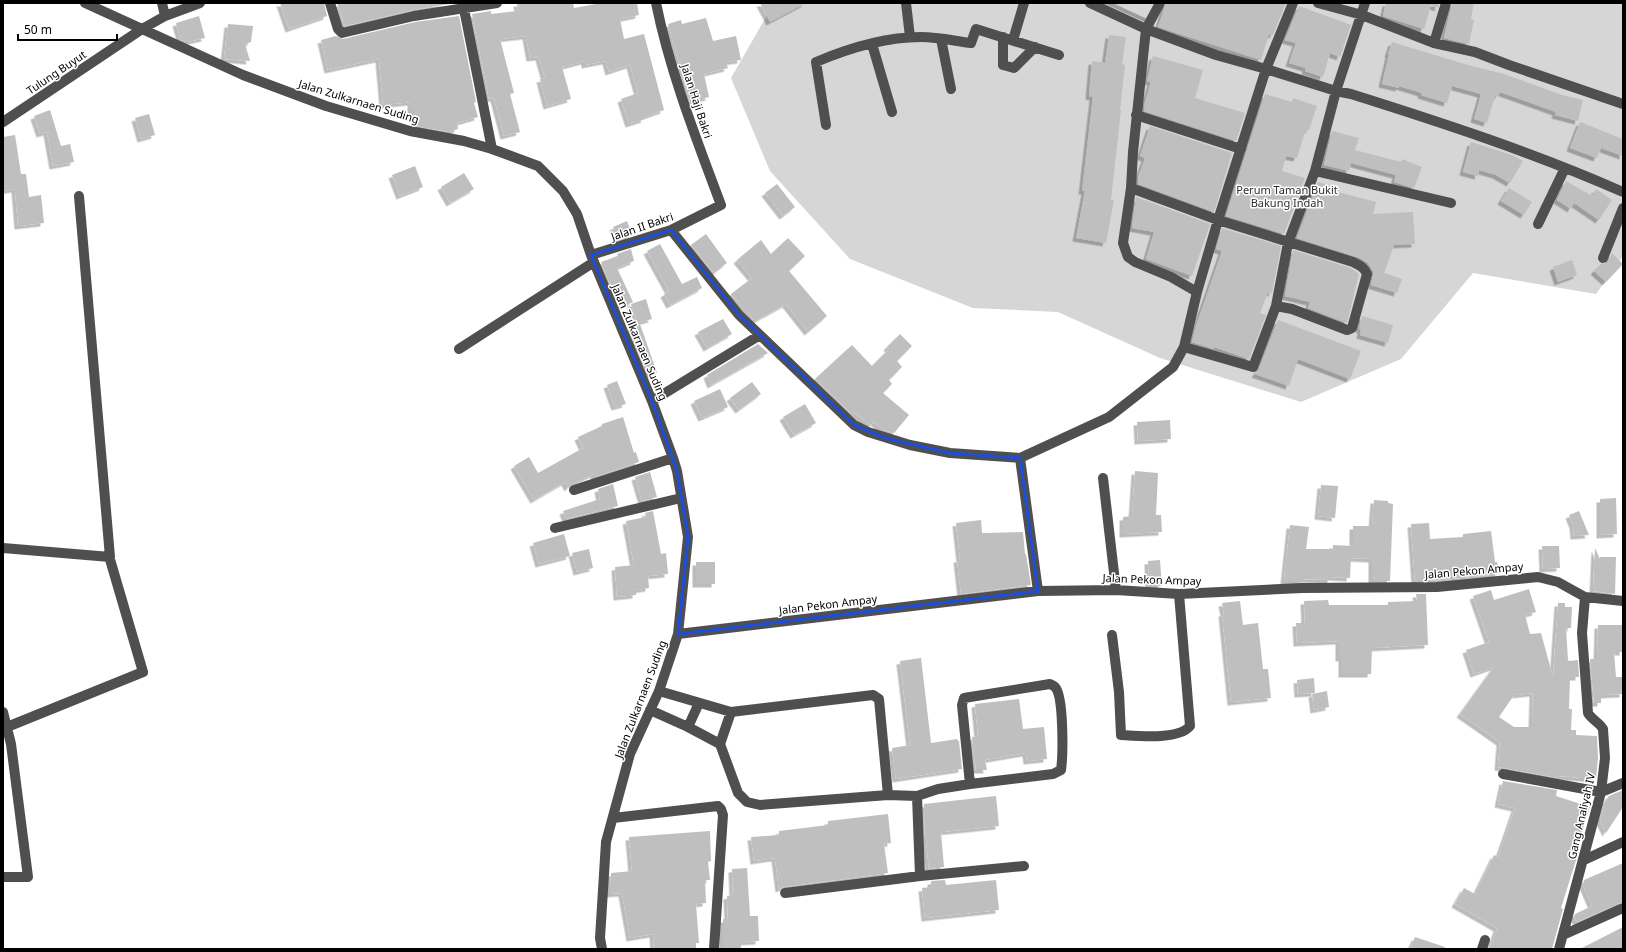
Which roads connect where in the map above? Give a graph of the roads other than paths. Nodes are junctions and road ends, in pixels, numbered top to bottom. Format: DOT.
graph roads {
  1 [pos="85,3"];
  2 [pos="162,3"];
  3 [pos="200,3"];
  4 [pos="330,3"];
  5 [pos="497,3"];
  6 [pos="656,3"];
  7 [pos="906,3"];
  8 [pos="1024,3"];
  9 [pos="1090,3"];
  10 [pos="1160,3"];
  11 [pos="1293,3"];
  12 [pos="1318,3"];
  13 [pos="1365,3"];
  14 [pos="1446,3"];
  15 [pos="464,8"];
  16 [pos="1362,15"];
  17 [pos="166,16"];
  18 [pos="142,29"];
  19 [pos="1146,29"];
  20 [pos="910,37"];
  21 [pos="1003,37"];
  22 [pos="941,39"];
  23 [pos="1013,40"];
  24 [pos="1434,43"];
  25 [pos="872,44"];
  26 [pos="1035,47"];
  27 [pos="1059,55"];
  28 [pos="1266,69"];
  29 [pos="951,89"];
  30 [pos="1336,91"];
  31 [pos="1623,104"];
  32 [pos="892,112"];
  33 [pos="1136,115"];
  34 [pos="3,122"];
  35 [pos="826,126"];
  36 [pos="492,149"];
  37 [pos="1241,149"];
  38 [pos="1565,168"];
  39 [pos="1315,171"];
  40 [pos="1131,188"];
  41 [pos="1623,192"];
  42 [pos="79,196"];
  43 [pos="1451,203"];
  44 [pos="721,205"];
  45 [pos="1623,208"];
  46 [pos="1218,220"];
  47 [pos="1538,224"];
  48 [pos="671,230"];
  49 [pos="1288,243"];
  50 [pos="1603,258"];
  51 [pos="592,259"];
  52 [pos="1197,292"];
  53 [pos="1276,306"];
  54 [pos="760,335"];
  55 [pos="1184,347"];
  56 [pos="459,349"];
  57 [pos="652,401"];
  58 [pos="673,458"];
  59 [pos="1020,458"];
  60 [pos="1103,478"];
  61 [pos="574,490"];
  62 [pos="681,498"];
  63 [pos="555,528"];
  64 [pos="3,548"];
  65 [pos="110,556"];
  66 [pos="1116,590"];
  67 [pos="1038,591"];
  68 [pos="1179,594"];
  69 [pos="1585,597"];
  70 [pos="1623,601"];
  71 [pos="678,634"];
  72 [pos="1112,635"];
  73 [pos="659,691"];
  74 [pos="699,704"];
  75 [pos="650,710"];
  76 [pos="3,712"];
  77 [pos="731,712"];
  78 [pos="7,727"];
  79 [pos="688,727"];
  80 [pos="720,744"];
  81 [pos="1503,774"];
  82 [pos="1623,782"];
  83 [pos="970,784"];
  84 [pos="1601,792"];
  85 [pos="888,795"];
  86 [pos="917,796"];
  87 [pos="613,818"];
  88 [pos="1623,842"];
  89 [pos="1584,860"];
  90 [pos="1024,866"];
  91 [pos="920,876"];
  92 [pos="3,877"];
  93 [pos="785,893"];
  94 [pos="1623,908"];
  95 [pos="1563,935"];
  96 [pos="602,949"];
  97 [pos="714,949"];
  98 [pos="1559,949"];
  1 -- 18 [label="street, Jalan Zulkarnaen Suding"];
  2 -- 17 [label="street"];
  3 -- 17 [label="street, Tulung Buyut"];
  4 -- 15 [label="street"];
  5 -- 15 [label="street"];
  6 -- 44 [label="street, Jalan Haji Bakri"];
  7 -- 20 [label="street"];
  8 -- 23 [label="street"];
  9 -- 19 [label="street"];
  10 -- 19 [label="street"];
  11 -- 28 [label="street"];
  12 -- 16 [label="street"];
  13 -- 16 [label="street"];
  14 -- 24 [label="street"];
  15 -- 36 [label="street"];
  16 -- 24 [label="street"];
  16 -- 30 [label="street"];
  17 -- 18 [label="street, Tulung Buyut"];
  18 -- 34 [label="street, Tulung Buyut"];
  18 -- 36 [label="street, Jalan Zulkarnaen Suding"];
  19 -- 28 [label="street"];
  19 -- 33 [label="street"];
  20 -- 22 [label="street"];
  20 -- 25 [label="street"];
  21 -- 22 [label="street"];
  21 -- 23 [label="street"];
  21 -- 26 [label="street"];
  22 -- 29 [label="street"];
  23 -- 26 [label="street"];
  24 -- 31 [label="street"];
  25 -- 32 [label="street"];
  25 -- 35 [label="street"];
  26 -- 27 [label="street"];
  28 -- 30 [label="street"];
  28 -- 37 [label="street"];
  30 -- 38 [label="street"];
  30 -- 39 [label="street"];
  33 -- 37 [label="street"];
  33 -- 40 [label="street"];
  36 -- 51 [label="street, Jalan Zulkarnaen Suding"];
  37 -- 46 [label="street"];
  38 -- 41 [label="street"];
  38 -- 47 [label="street"];
  39 -- 43 [label="street"];
  39 -- 49 [label="street"];
  40 -- 46 [label="street"];
  40 -- 52 [label="street"];
  42 -- 65 [label="street"];
  44 -- 48 [label="street, Jalan II Bakri"];
  45 -- 50 [label="street"];
  46 -- 49 [label="street"];
  46 -- 52 [label="street"];
  48 -- 51 [label="street, Jalan II Bakri"];
  48 -- 54 [label="street"];
  49 -- 53 [label="street"];
  49 -- 53 [label="street"];
  51 -- 56 [label="street, Jalan II Bakri"];
  51 -- 57 [label="street, Jalan Zulkarnaen Suding"];
  52 -- 55 [label="street"];
  53 -- 55 [label="street"];
  54 -- 57 [label="street"];
  54 -- 59 [label="street"];
  55 -- 59 [label="street"];
  57 -- 58 [label="street, Jalan Zulkarnaen Suding"];
  58 -- 61 [label="street"];
  58 -- 62 [label="street, Jalan Zulkarnaen Suding"];
  59 -- 67 [label="street"];
  60 -- 66 [label="street"];
  62 -- 63 [label="street"];
  62 -- 71 [label="street, Jalan Zulkarnaen Suding"];
  64 -- 65 [label="street"];
  65 -- 78 [label="street"];
  66 -- 67 [label="street, Jalan Pekon Ampay"];
  66 -- 68 [label="street, Jalan Pekon Ampay"];
  67 -- 71 [label="street, Jalan Pekon Ampay"];
  68 -- 69 [label="street, Jalan Pekon Ampay"];
  68 -- 72 [label="street"];
  69 -- 70 [label="street, Jalan Pekon Ampay"];
  69 -- 84 [label="street, Gang Analiyah IV"];
  71 -- 73 [label="street, Jalan Zulkarnaen Suding"];
  73 -- 74 [label="street"];
  73 -- 75 [label="street, Jalan Zulkarnaen Suding"];
  74 -- 77 [label="street"];
  74 -- 79 [label="street"];
  75 -- 79 [label="street"];
  75 -- 87 [label="street, Jalan Zulkarnaen Suding"];
  76 -- 78 [label="street"];
  77 -- 80 [label="street"];
  77 -- 85 [label="street"];
  78 -- 92 [label="street"];
  79 -- 80 [label="street"];
  80 -- 85 [label="street"];
  81 -- 84 [label="street"];
  82 -- 84 [label="street"];
  83 -- 83 [label="street"];
  83 -- 86 [label="street"];
  84 -- 89 [label="street, Gang Analiyah IV"];
  85 -- 86 [label="street"];
  86 -- 91 [label="street"];
  87 -- 96 [label="street, Jalan Zulkarnaen Suding"];
  87 -- 97 [label="street"];
  88 -- 89 [label="street"];
  89 -- 95 [label="street, Gang Analiyah IV"];
  90 -- 91 [label="street"];
  91 -- 93 [label="street"];
  94 -- 95 [label="street"];
  95 -- 98 [label="street, Gang Analiyah IV"];
}
